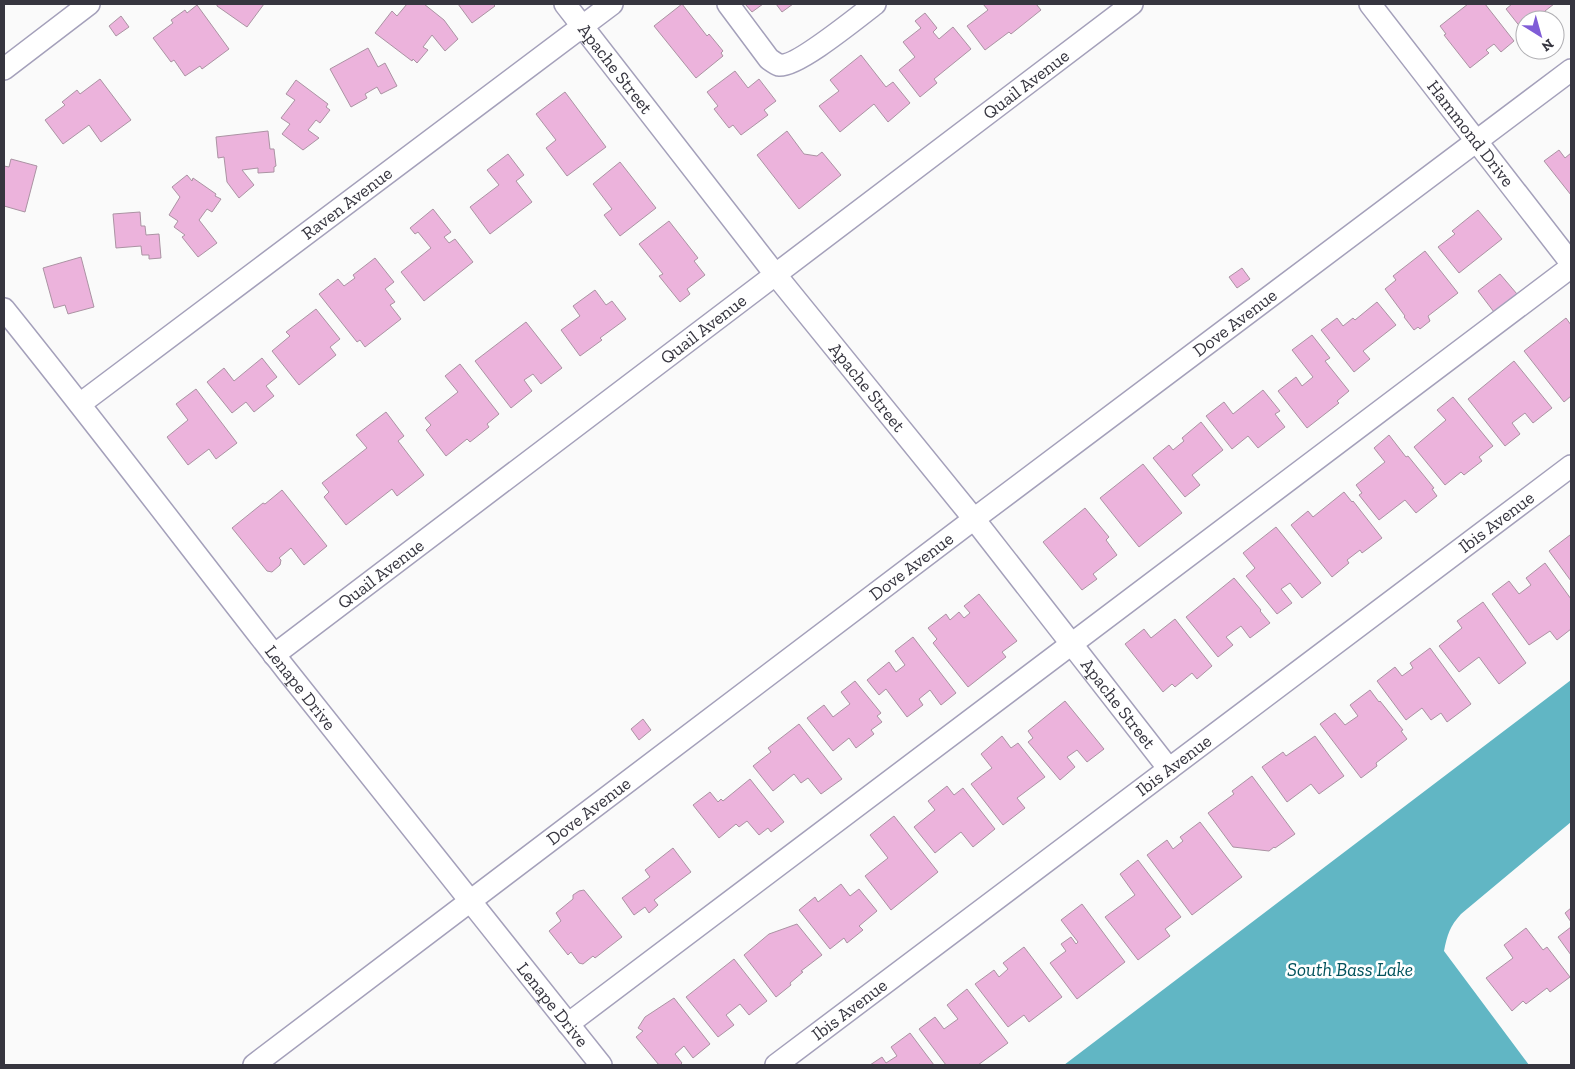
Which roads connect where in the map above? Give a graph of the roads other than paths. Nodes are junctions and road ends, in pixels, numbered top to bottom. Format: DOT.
graph roads {
  1 [pos="88,4"];
  2 [pos="565,4"];
  3 [pos="612,4"];
  4 [pos="728,4"];
  5 [pos="875,4"];
  6 [pos="1132,4"];
  7 [pos="1370,4"];
  8 [pos="583,26"];
  9 [pos="4,69"];
  10 [pos="1571,70"];
  11 [pos="1477,142"];
  12 [pos="1571,263"];
  13 [pos="1571,266"];
  14 [pos="775,274"];
  15 [pos="4,309"];
  16 [pos="80,404"];
  17 [pos="1571,466"];
  18 [pos="974,520"];
  19 [pos="1072,644"];
  20 [pos="274,655"];
  21 [pos="1169,769"];
  22 [pos="469,902"];
  23 [pos="568,1024"];
  24 [pos="254,1065"];
  25 [pos="601,1065"];
  26 [pos="776,1065"];
  1 -- 9 [label="street"];
  2 -- 8 [label="street, Apache Street"];
  3 -- 8 [label="street, Raven Avenue"];
  4 -- 5 [label="street"];
  6 -- 14 [label="street, Quail Avenue"];
  7 -- 11 [label="street, Hammond Drive"];
  8 -- 14 [label="street, Apache Street"];
  8 -- 16 [label="street, Raven Avenue"];
  10 -- 11 [label="street, Dove Avenue"];
  11 -- 12 [label="street, Hammond Drive"];
  11 -- 18 [label="street, Dove Avenue"];
  13 -- 19 [label="street"];
  14 -- 18 [label="street, Apache Street"];
  14 -- 20 [label="street, Quail Avenue"];
  15 -- 16 [label="street, Lenape Drive"];
  16 -- 20 [label="street, Lenape Drive"];
  17 -- 21 [label="street, Ibis Avenue"];
  18 -- 19 [label="street, Apache Street"];
  18 -- 22 [label="street, Dove Avenue"];
  19 -- 21 [label="street, Apache Street"];
  19 -- 23 [label="street"];
  20 -- 22 [label="street, Lenape Drive"];
  21 -- 26 [label="street, Ibis Avenue"];
  22 -- 23 [label="street, Lenape Drive"];
  22 -- 24 [label="street, Dove Avenue"];
  23 -- 25 [label="street, Lenape Drive"];
}
